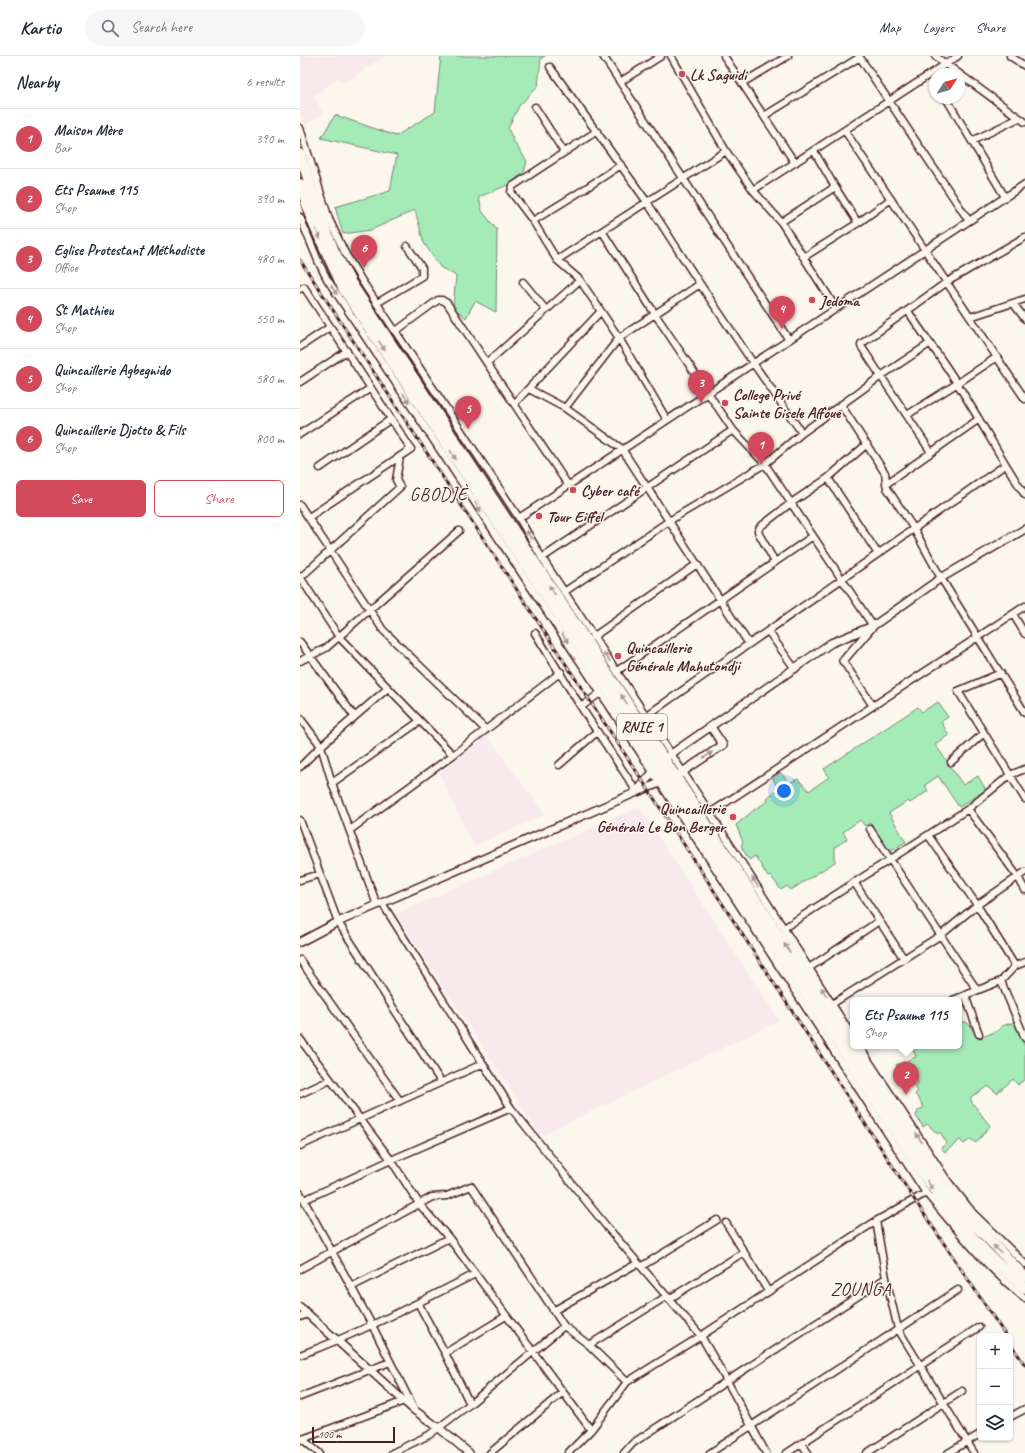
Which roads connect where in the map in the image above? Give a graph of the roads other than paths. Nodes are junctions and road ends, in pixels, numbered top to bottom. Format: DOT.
graph roads {
  1 [pos="603,56"];
  2 [pos="661,56"];
  3 [pos="671,56"];
  4 [pos="724,56"];
  5 [pos="788,56"];
  6 [pos="935,56"];
  7 [pos="958,56"];
  8 [pos="1010,56"];
  9 [pos="860,57"];
  10 [pos="946,64"];
  11 [pos="1025,66"];
  12 [pos="550,67"];
  13 [pos="940,68"];
  14 [pos="929,75"];
  15 [pos="620,82"];
  16 [pos="742,83"];
  17 [pos="889,102"];
  18 [pos="950,104"];
  19 [pos="535,107"];
  20 [pos="764,116"];
  21 [pos="1019,118"];
  22 [pos="1025,122"];
  23 [pos="300,128"];
  24 [pos="597,131"];
  25 [pos="846,131"];
  26 [pos="972,141"];
  27 [pos="726,151"];
  28 [pos="814,151"];
  29 [pos="564,152"];
  30 [pos="300,154"];
  31 [pos="795,163"];
  32 [pos="621,165"];
  33 [pos="683,178"];
  34 [pos="300,184"];
  35 [pos="835,187"];
  36 [pos="1024,187"];
  37 [pos="753,190"];
  38 [pos="1005,197"];
  39 [pos="891,199"];
  40 [pos="647,202"];
  41 [pos="300,216"];
  42 [pos="533,221"];
  43 [pos="969,221"];
  44 [pos="781,222"];
  45 [pos="858,223"];
  46 [pos="602,231"];
  47 [pos="1025,237"];
  48 [pos="407,246"];
  49 [pos="925,250"];
  50 [pos="804,257"];
  51 [pos="558,260"];
  52 [pos="580,280"];
  53 [pos="523,282"];
  54 [pos="947,282"];
  55 [pos="700,284"];
  56 [pos="300,289"];
  57 [pos="1025,299"];
  58 [pos="377,303"];
  59 [pos="1013,303"];
  60 [pos="836,308"];
  61 [pos="546,310"];
  62 [pos="601,311"];
  63 [pos="908,311"];
  64 [pos="655,314"];
  65 [pos="970,317"];
  66 [pos="1025,319"];
  67 [pos="330,327"];
  68 [pos="396,331"];
  69 [pos="618,338"];
  70 [pos="789,340"];
  71 [pos="930,344"];
  72 [pos="300,347"];
  73 [pos="347,352"];
  74 [pos="997,357"];
  75 [pos="488,362"];
  76 [pos="753,363"];
  77 [pos="881,376"];
  78 [pos="300,382"];
  79 [pos="958,383"];
  80 [pos="371,388"];
  81 [pos="529,389"];
  82 [pos="708,392"];
  83 [pos="1025,399"];
  84 [pos="514,404"];
  85 [pos="841,405"];
  86 [pos="565,408"];
  87 [pos="907,415"];
  88 [pos="391,419"];
  89 [pos="979,419"];
  90 [pos="667,420"];
  91 [pos="733,430"];
  92 [pos="802,433"];
  93 [pos="300,434"];
  94 [pos="867,444"];
  95 [pos="622,449"];
  96 [pos="931,452"];
  97 [pos="400,457"];
  98 [pos="765,464"];
  99 [pos="1005,465"];
  100 [pos="320,468"];
  101 [pos="828,478"];
  102 [pos="886,484"];
  103 [pos="568,485"];
  104 [pos="647,487"];
  105 [pos="1025,495"];
  106 [pos="791,503"];
  107 [pos="300,504"];
  108 [pos="308,517"];
  109 [pos="519,518"];
  110 [pos="669,521"];
  111 [pos="914,529"];
  112 [pos="1025,529"];
  113 [pos="459,531"];
  114 [pos="813,536"];
  115 [pos="331,551"];
  116 [pos="878,554"];
  117 [pos="542,558"];
  118 [pos="775,562"];
  119 [pos="697,564"];
  120 [pos="300,578"];
  121 [pos="941,578"];
  122 [pos="842,579"];
  123 [pos="564,592"];
  124 [pos="721,600"];
  125 [pos="1025,606"];
  126 [pos="370,610"];
  127 [pos="1013,614"];
  128 [pos="873,626"];
  129 [pos="768,631"];
  130 [pos="535,633"];
  131 [pos="1025,634"];
  132 [pos="593,636"];
  133 [pos="339,637"];
  134 [pos="977,637"];
  135 [pos="300,642"];
  136 [pos="750,644"];
  137 [pos="310,656"];
  138 [pos="300,661"];
  139 [pos="843,661"];
  140 [pos="795,669"];
  141 [pos="616,671"];
  142 [pos="561,672"];
  143 [pos="1000,673"];
  144 [pos="388,688"];
  145 [pos="600,693"];
  146 [pos="873,706"];
  147 [pos="581,707"];
  148 [pos="1025,713"];
  149 [pos="354,716"];
  150 [pos="646,716"];
  151 [pos="300,718"];
  152 [pos="420,721"];
  153 [pos="711,727"];
  154 [pos="486,730"];
  155 [pos="597,732"];
  156 [pos="984,733"];
  157 [pos="320,746"];
  158 [pos="453,755"];
  159 [pos="951,762"];
  160 [pos="662,763"];
  161 [pos="559,765"];
  162 [pos="300,767"];
  163 [pos="1025,769"];
  164 [pos="1010,775"];
  165 [pos="671,778"];
  166 [pos="332,782"];
  167 [pos="637,792"];
  168 [pos="1025,799"];
  169 [pos="968,809"];
  170 [pos="710,813"];
  171 [pos="300,820"];
  172 [pos="350,830"];
  173 [pos="870,830"];
  174 [pos="928,836"];
  175 [pos="303,838"];
  176 [pos="890,860"];
  177 [pos="1025,872"];
  178 [pos="320,874"];
  179 [pos="1018,877"];
  180 [pos="300,880"];
  181 [pos="854,882"];
  182 [pos="1025,890"];
  183 [pos="380,904"];
  184 [pos="977,905"];
  185 [pos="338,922"];
  186 [pos="879,922"];
  187 [pos="784,928"];
  188 [pos="941,935"];
  189 [pos="300,942"];
  190 [pos="904,959"];
  191 [pos="300,960"];
  192 [pos="1025,962"];
  193 [pos="1015,966"];
  194 [pos="809,968"];
  195 [pos="1001,981"];
  196 [pos="978,990"];
  197 [pos="965,995"];
  198 [pos="960,997"];
  199 [pos="832,1004"];
  200 [pos="850,1032"];
  201 [pos="979,1034"];
  202 [pos="1025,1038"];
  203 [pos="300,1039"];
  204 [pos="850,1047"];
  205 [pos="851,1049"];
  206 [pos="861,1049"];
  207 [pos="482,1064"];
  208 [pos="330,1080"];
  209 [pos="441,1082"];
  210 [pos="300,1094"];
  211 [pos="400,1101"];
  212 [pos="511,1108"];
  213 [pos="360,1119"];
  214 [pos="300,1146"];
  215 [pos="391,1160"];
  216 [pos="300,1193"];
  217 [pos="926,1193"];
  218 [pos="304,1200"];
  219 [pos="420,1204"];
  220 [pos="717,1220"];
  221 [pos="876,1221"];
  222 [pos="726,1223"];
  223 [pos="448,1238"];
  224 [pos="332,1251"];
  225 [pos="744,1252"];
  226 [pos="640,1264"];
  227 [pos="1025,1264"];
  228 [pos="300,1269"];
  229 [pos="475,1274"];
  230 [pos="1025,1276"];
  231 [pos="886,1278"];
  232 [pos="351,1287"];
  233 [pos="1025,1288"];
  234 [pos="958,1290"];
  235 [pos="768,1291"];
  236 [pos="668,1297"];
  237 [pos="1025,1298"];
  238 [pos="418,1303"];
  239 [pos="300,1307"];
  240 [pos="553,1311"];
  241 [pos="308,1314"];
  242 [pos="506,1316"];
  243 [pos="300,1317"];
  244 [pos="372,1325"];
  245 [pos="564,1326"];
  246 [pos="980,1327"];
  247 [pos="898,1329"];
  248 [pos="701,1336"];
  249 [pos="338,1341"];
  250 [pos="589,1345"];
  251 [pos="533,1352"];
  252 [pos="445,1353"];
  253 [pos="300,1355"];
  254 [pos="390,1362"];
  255 [pos="921,1366"];
  256 [pos="370,1370"];
  257 [pos="727,1381"];
  258 [pos="627,1382"];
  259 [pos="962,1391"];
  260 [pos="563,1392"];
  261 [pos="300,1397"];
  262 [pos="407,1400"];
  263 [pos="943,1403"];
  264 [pos="470,1404"];
  265 [pos="1025,1408"];
  266 [pos="1013,1415"];
  267 [pos="751,1426"];
  268 [pos="439,1428"];
  269 [pos="591,1430"];
  270 [pos="977,1436"];
  271 [pos="301,1439"];
  272 [pos="967,1442"];
  273 [pos="802,1444"];
  274 [pos="319,1453"];
  275 [pos="392,1453"];
  276 [pos="469,1453"];
  277 [pos="490,1453"];
  278 [pos="568,1453"];
  279 [pos="624,1453"];
  280 [pos="710,1453"];
  281 [pos="766,1453"];
  282 [pos="787,1453"];
  283 [pos="808,1453"];
  284 [pos="867,1453"];
  285 [pos="948,1453"];
  286 [pos="974,1453"];
  1 -- 15 [label="street"];
  2 -- 15 [label="street"];
  3 -- 27 [label="street"];
  4 -- 16 [label="street"];
  5 -- 16 [label="street"];
  6 -- 10 [label="street"];
  7 -- 10 [label="street"];
  8 -- 11 [label="street"];
  9 -- 17 [label="street"];
  9 -- 20 [label="street"];
  10 -- 13 [label="street"];
  10 -- 21 [label="street"];
  12 -- 24 [label="street"];
  14 -- 17 [label="street"];
  15 -- 33 [label="street"];
  16 -- 20 [label="street"];
  17 -- 25 [label="street"];
  17 -- 43 [label="street"];
  18 -- 26 [label="street"];
  19 -- 29 [label="street"];
  20 -- 31 [label="street"];
  21 -- 22 [label="street"];
  21 -- 26 [label="street"];
  23 -- 58 [label="street"];
  24 -- 29 [label="street"];
  24 -- 32 [label="street"];
  25 -- 28 [label="street"];
  25 -- 39 [label="street"];
  26 -- 38 [label="street"];
  27 -- 33 [label="street"];
  27 -- 37 [label="street"];
  28 -- 31 [label="street"];
  28 -- 35 [label="street"];
  29 -- 42 [label="street"];
  160 -- 30 [label="highway, RNIE 1, one-way"];
  31 -- 37 [label="street"];
  32 -- 40 [label="street"];
  32 -- 42 [label="street"];
  33 -- 40 [label="street"];
  33 -- 70 [label="street"];
  34 -- 160 [label="highway, RNIE 1, one-way"];
  35 -- 44 [label="street"];
  35 -- 45 [label="street"];
  36 -- 38 [label="street"];
  37 -- 44 [label="street"];
  38 -- 43 [label="street"];
  39 -- 45 [label="street"];
  39 -- 49 [label="street"];
  40 -- 46 [label="street"];
  40 -- 55 [label="street"];
  41 -- 145 [label="street, one-way"];
  42 -- 51 [label="street"];
  43 -- 49 [label="street"];
  44 -- 50 [label="street"];
  45 -- 50 [label="street"];
  46 -- 51 [label="street"];
  46 -- 64 [label="street"];
  47 -- 54 [label="street"];
  48 -- 58 [label="street"];
  49 -- 54 [label="street"];
  49 -- 60 [label="street"];
  50 -- 60 [label="street"];
  51 -- 52 [label="street"];
  52 -- 61 [label="street"];
  52 -- 62 [label="street"];
  53 -- 61 [label="street"];
  54 -- 63 [label="street"];
  54 -- 65 [label="street"];
  55 -- 64 [label="street"];
  55 -- 76 [label="street"];
  56 -- 67 [label="street"];
  57 -- 59 [label="street"];
  58 -- 68 [label="street"];
  59 -- 65 [label="street"];
  59 -- 66 [label="street"];
  60 -- 70 [label="street"];
  61 -- 75 [label="street"];
  62 -- 69 [label="street"];
  62 -- 81 [label="street"];
  63 -- 71 [label="street"];
  63 -- 77 [label="street"];
  64 -- 69 [label="street"];
  64 -- 82 [label="street"];
  65 -- 74 [label="street"];
  67 -- 72 [label="street"];
  67 -- 73 [label="street"];
  68 -- 75 [label="street"];
  68 -- 109 [label="street"];
  69 -- 86 [label="street"];
  69 -- 90 [label="street"];
  70 -- 76 [label="street"];
  71 -- 77 [label="street"];
  71 -- 79 [label="street"];
  73 -- 78 [label="street"];
  73 -- 80 [label="street"];
  74 -- 79 [label="street"];
  74 -- 83 [label="street"];
  75 -- 84 [label="street"];
  76 -- 82 [label="street"];
  76 -- 92 [label="street"];
  77 -- 85 [label="street"];
  77 -- 87 [label="street"];
  79 -- 87 [label="street"];
  79 -- 89 [label="street"];
  80 -- 88 [label="street"];
  80 -- 93 [label="street"];
  81 -- 84 [label="street"];
  81 -- 86 [label="street"];
  82 -- 90 [label="street"];
  82 -- 91 [label="street"];
  84 -- 103 [label="street"];
  85 -- 92 [label="street"];
  85 -- 94 [label="street"];
  86 -- 95 [label="street"];
  87 -- 96 [label="street"];
  88 -- 97 [label="street"];
  88 -- 100 [label="street"];
  89 -- 96 [label="street"];
  89 -- 99 [label="street"];
  90 -- 95 [label="street"];
  91 -- 98 [label="street"];
  91 -- 104 [label="street"];
  92 -- 98 [label="street"];
  94 -- 101 [label="street"];
  94 -- 102 [label="street"];
  95 -- 103 [label="street"];
  95 -- 104 [label="street"];
  96 -- 102 [label="street"];
  97 -- 108 [label="street"];
  97 -- 115 [label="street"];
  98 -- 106 [label="street"];
  98 -- 110 [label="street"];
  99 -- 105 [label="street"];
  99 -- 111 [label="street"];
  101 -- 106 [label="street"];
  101 -- 116 [label="street"];
  102 -- 111 [label="street"];
  103 -- 109 [label="street"];
  104 -- 110 [label="street"];
  104 -- 117 [label="street"];
  106 -- 114 [label="street"];
  106 -- 118 [label="street"];
  107 -- 108 [label="street"];
  108 -- 115 [label="street"];
  117 -- 109 [label="street, one-way"];
  110 -- 119 [label="street"];
  110 -- 123 [label="street"];
  111 -- 116 [label="street"];
  111 -- 121 [label="street"];
  112 -- 121 [label="street"];
  113 -- 126 [label="street"];
  114 -- 118 [label="street"];
  114 -- 122 [label="street"];
  115 -- 120 [label="street"];
  115 -- 126 [label="street"];
  116 -- 122 [label="street"];
  117 -- 123 [label="street"];
  118 -- 124 [label="street"];
  119 -- 124 [label="street"];
  119 -- 132 [label="street"];
  120 -- 133 [label="street"];
  121 -- 128 [label="street"];
  121 -- 134 [label="street"];
  122 -- 128 [label="street"];
  122 -- 129 [label="street"];
  123 -- 132 [label="street"];
  124 -- 136 [label="street"];
  124 -- 141 [label="street"];
  125 -- 127 [label="street"];
  126 -- 133 [label="street"];
  126 -- 154 [label="street"];
  127 -- 131 [label="street"];
  127 -- 134 [label="street"];
  128 -- 139 [label="street"];
  128 -- 140 [label="street"];
  129 -- 136 [label="street"];
  129 -- 140 [label="street"];
  130 -- 142 [label="street"];
  141 -- 132 [label="street, one-way"];
  133 -- 137 [label="street"];
  133 -- 144 [label="street"];
  134 -- 143 [label="street"];
  134 -- 146 [label="street"];
  135 -- 137 [label="street"];
  136 -- 150 [label="street"];
  137 -- 138 [label="street"];
  137 -- 149 [label="street"];
  139 -- 146 [label="street"];
  140 -- 153 [label="street"];
  141 -- 150 [label="street"];
  142 -- 147 [label="street"];
  142 -- 154 [label="street"];
  143 -- 148 [label="street"];
  143 -- 156 [label="street"];
  144 -- 149 [label="street"];
  144 -- 152 [label="street"];
  145 -- 147 [label="street"];
  145 -- 160 [label="street"];
  146 -- 170 [label="street"];
  147 -- 155 [label="street"];
  149 -- 157 [label="street"];
  150 -- 160 [label="street"];
  151 -- 157 [label="street"];
  152 -- 158 [label="street"];
  152 -- 166 [label="street"];
  153 -- 160 [label="street"];
  165 -- 153 [label="street, one-way"];
  154 -- 158 [label="street"];
  155 -- 161 [label="street"];
  155 -- 167 [label="street"];
  156 -- 159 [label="street"];
  156 -- 164 [label="street"];
  157 -- 162 [label="street"];
  157 -- 166 [label="street"];
  158 -- 172 [label="street"];
  160 -- 165 [label="highway, RNIE 1"];
  160 -- 165 [label="street"];
  160 -- 167 [label="street"];
  163 -- 164 [label="street"];
  164 -- 168 [label="street"];
  164 -- 169 [label="street"];
  165 -- 167 [label="street"];
  165 -- 170 [label="street"];
  204 -- 165 [label="highway, RNIE 1, one-way"];
  165 -- 217 [label="street"];
  165 -- 233 [label="highway, RNIE 1, one-way"];
  166 -- 172 [label="street"];
  167 -- 183 [label="street"];
  169 -- 174 [label="street"];
  169 -- 179 [label="street"];
  187 -- 170 [label="street, one-way"];
  171 -- 175 [label="street"];
  172 -- 183 [label="street"];
  173 -- 176 [label="street"];
  174 -- 176 [label="street"];
  174 -- 184 [label="street"];
  175 -- 178 [label="street"];
  176 -- 181 [label="street"];
  176 -- 188 [label="street"];
  177 -- 179 [label="street"];
  178 -- 180 [label="street"];
  178 -- 185 [label="street"];
  179 -- 182 [label="street"];
  179 -- 184 [label="street"];
  181 -- 186 [label="street"];
  181 -- 187 [label="street"];
  183 -- 185 [label="street"];
  183 -- 207 [label="street"];
  184 -- 188 [label="street"];
  184 -- 193 [label="street"];
  185 -- 189 [label="street"];
  185 -- 209 [label="street"];
  186 -- 190 [label="street"];
  186 -- 194 [label="street"];
  187 -- 194 [label="street"];
  188 -- 190 [label="street"];
  188 -- 196 [label="street"];
  190 -- 199 [label="street"];
  191 -- 211 [label="street"];
  192 -- 193 [label="street"];
  193 -- 195 [label="street"];
  199 -- 194 [label="street, one-way"];
  195 -- 196 [label="street"];
  195 -- 202 [label="street"];
  196 -- 197 [label="street"];
  197 -- 198 [label="street"];
  197 -- 201 [label="street"];
  199 -- 200 [label="street"];
  203 -- 208 [label="street"];
  230 -- 205 [label="highway, RNIE 1, one-way"];
  227 -- 206 [label="street, one-way"];
  207 -- 209 [label="street"];
  207 -- 212 [label="street"];
  208 -- 210 [label="street"];
  208 -- 213 [label="street"];
  209 -- 211 [label="street"];
  211 -- 213 [label="street"];
  212 -- 215 [label="street"];
  212 -- 226 [label="street"];
  213 -- 214 [label="street"];
  213 -- 215 [label="street"];
  215 -- 218 [label="street"];
  215 -- 219 [label="street"];
  216 -- 218 [label="street"];
  217 -- 221 [label="street"];
  217 -- 237 [label="street"];
  218 -- 224 [label="street"];
  219 -- 223 [label="street"];
  219 -- 224 [label="street"];
  219 -- 240 [label="street"];
  220 -- 226 [label="street"];
  221 -- 231 [label="street"];
  221 -- 235 [label="street"];
  222 -- 225 [label="street"];
  223 -- 229 [label="street"];
  223 -- 232 [label="street"];
  224 -- 228 [label="street"];
  224 -- 232 [label="street"];
  225 -- 235 [label="street"];
  225 -- 236 [label="street"];
  226 -- 236 [label="street"];
  226 -- 240 [label="street"];
  229 -- 238 [label="street"];
  229 -- 242 [label="street"];
  231 -- 247 [label="street"];
  231 -- 257 [label="street"];
  232 -- 244 [label="street"];
  234 -- 247 [label="street"];
  235 -- 248 [label="street"];
  236 -- 248 [label="street"];
  236 -- 250 [label="street"];
  238 -- 244 [label="street"];
  238 -- 252 [label="street"];
  239 -- 241 [label="street"];
  240 -- 245 [label="street"];
  241 -- 243 [label="street"];
  241 -- 249 [label="street"];
  242 -- 251 [label="street"];
  242 -- 252 [label="street"];
  244 -- 249 [label="street"];
  244 -- 254 [label="street"];
  245 -- 250 [label="street"];
  245 -- 251 [label="street"];
  246 -- 255 [label="street"];
  247 -- 255 [label="street"];
  247 -- 267 [label="street"];
  248 -- 257 [label="street"];
  248 -- 258 [label="street"];
  249 -- 253 [label="street"];
  249 -- 256 [label="street"];
  250 -- 258 [label="street"];
  251 -- 260 [label="street"];
  251 -- 264 [label="street"];
  252 -- 264 [label="street"];
  254 -- 256 [label="street"];
  254 -- 262 [label="street"];
  255 -- 263 [label="street"];
  255 -- 273 [label="street"];
  256 -- 261 [label="street"];
  256 -- 262 [label="street"];
  257 -- 267 [label="street"];
  257 -- 279 [label="street"];
  258 -- 269 [label="street"];
  259 -- 263 [label="street"];
  260 -- 269 [label="street"];
  260 -- 277 [label="street"];
  262 -- 268 [label="street"];
  262 -- 271 [label="street"];
  263 -- 272 [label="street"];
  263 -- 284 [label="street"];
  264 -- 268 [label="street"];
  265 -- 266 [label="street"];
  267 -- 280 [label="street"];
  267 -- 281 [label="street"];
  268 -- 275 [label="street"];
  268 -- 276 [label="street"];
  269 -- 278 [label="street"];
  270 -- 272 [label="street"];
  271 -- 274 [label="street"];
  272 -- 285 [label="street"];
  272 -- 286 [label="street"];
  273 -- 282 [label="street"];
  273 -- 283 [label="street"];
}
